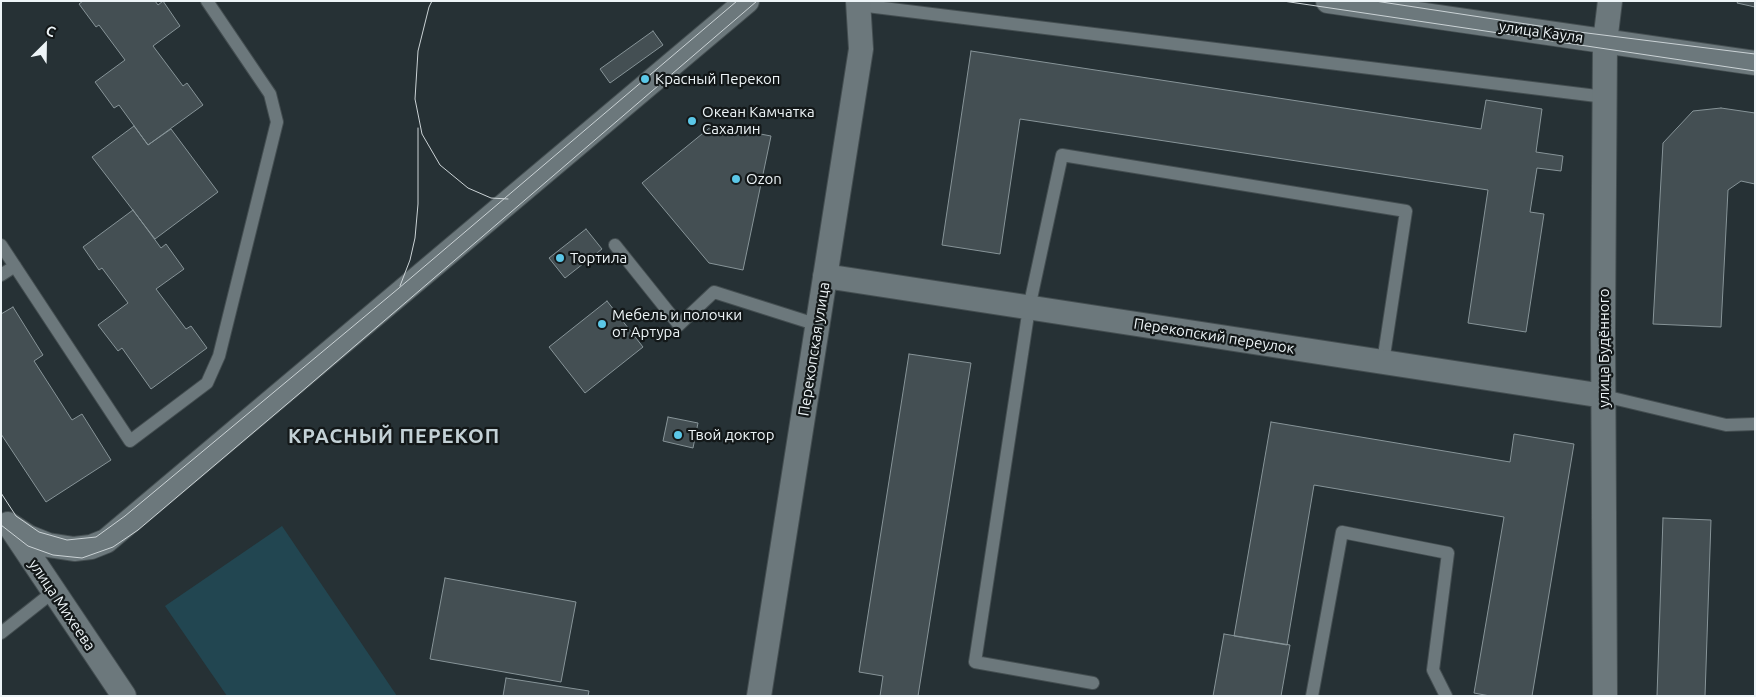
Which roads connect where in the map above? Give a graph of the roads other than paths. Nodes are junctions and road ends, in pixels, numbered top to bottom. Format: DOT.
graph roads {
  1 [pos="207,1"];
  2 [pos="747,1"];
  3 [pos="1328,1"];
  4 [pos="1610,1"];
  5 [pos="858,3"];
  6 [pos="1605,42"];
  7 [pos="1755,63"];
  8 [pos="1605,98"];
  9 [pos="1,245"];
  10 [pos="615,245"];
  11 [pos="15,266"];
  12 [pos="1,275"];
  13 [pos="825,276"];
  14 [pos="1029,308"];
  15 [pos="818,324"];
  16 [pos="1383,362"];
  17 [pos="1604,396"];
  18 [pos="1755,424"];
  19 [pos="5,519"];
  20 [pos="53,592"];
  21 [pos="1,633"];
  22 [pos="1093,683"];
  23 [pos="124,696"];
  24 [pos="759,696"];
  25 [pos="1312,696"];
  26 [pos="1446,696"];
  27 [pos="1605,696"];
  1 -- 11 [label="lane"];
  2 -- 19 [label="street"];
  3 -- 6 [label="street, улица Кауля"];
  4 -- 6 [label="street, улица Будённого"];
  5 -- 8 [label="lane"];
  5 -- 13 [label="street, Перекопская улица"];
  6 -- 7 [label="street, улица Кауля"];
  6 -- 8 [label="street, улица Будённого"];
  8 -- 17 [label="street, улица Будённого"];
  9 -- 11 [label="lane"];
  10 -- 15 [label="lane"];
  11 -- 12 [label="lane"];
  13 -- 14 [label="street, Перекопский переулок"];
  13 -- 15 [label="street, Перекопская улица"];
  14 -- 16 [label="street, Перекопский переулок"];
  14 -- 16 [label="lane"];
  14 -- 22 [label="lane"];
  15 -- 24 [label="street, Перекопская улица"];
  16 -- 17 [label="street, Перекопский переулок"];
  17 -- 18 [label="lane"];
  17 -- 27 [label="street, улица Будённого"];
  19 -- 20 [label="street, улица Михеева"];
  20 -- 21 [label="lane"];
  20 -- 23 [label="street, улица Михеева"];
  25 -- 26 [label="lane"];
}
